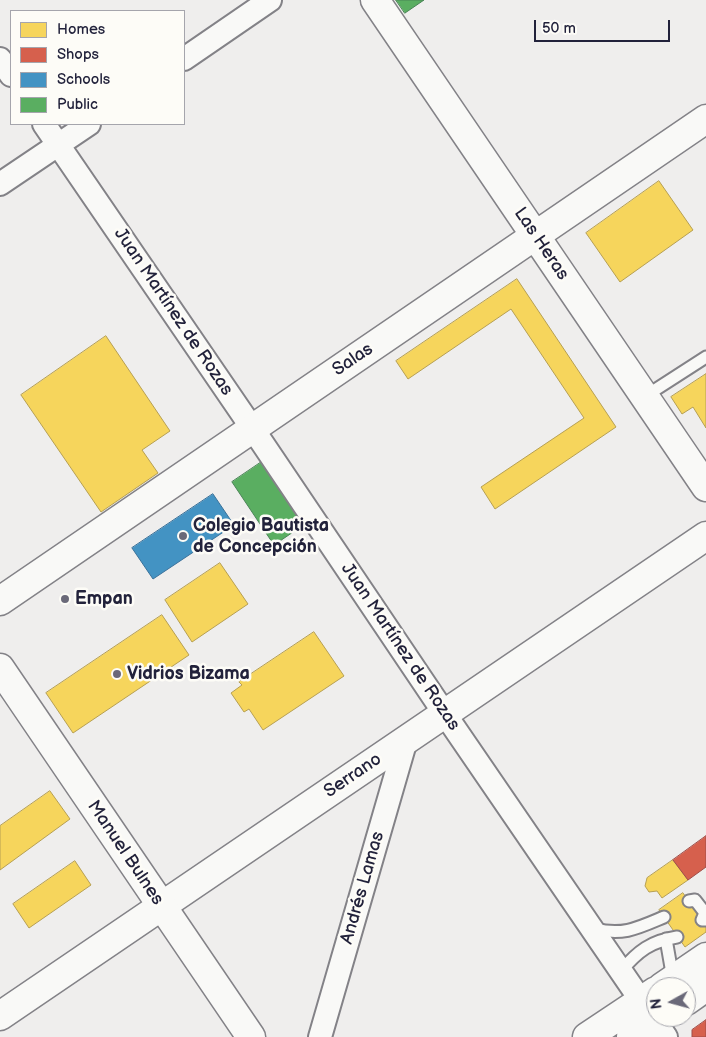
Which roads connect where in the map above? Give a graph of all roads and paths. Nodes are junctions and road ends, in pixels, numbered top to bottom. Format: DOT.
graph roads {
  1 [pos="270,0"];
  2 [pos="375,0"];
  3 [pos="185,58"];
  4 [pos="0,59"];
  5 [pos="10,74"];
  6 [pos="706,119"];
  7 [pos="45,125"];
  8 [pos="88,125"];
  9 [pos="58,145"];
  10 [pos="0,184"];
  11 [pos="535,236"];
  12 [pos="706,357"];
  13 [pos="644,397"];
  14 [pos="253,429"];
  15 [pos="706,488"];
  16 [pos="706,536"];
  17 [pos="0,600"];
  18 [pos="0,668"];
  19 [pos="444,714"];
  20 [pos="406,740"];
  21 [pos="689,901"];
  22 [pos="162,906"];
  23 [pos="664,917"];
  24 [pos="704,920"];
  25 [pos="591,928"];
  26 [pos="706,957"];
  27 [pos="621,971"];
  28 [pos="666,977"];
  29 [pos="687,977"];
  30 [pos="646,991"];
  31 [pos="646,1011"];
  32 [pos="0,1016"];
  33 [pos="646,1021"];
  34 [pos="251,1037"];
  35 [pos="320,1037"];
  36 [pos="588,1037"];
  37 [pos="631,1037"];
  1 -- 3 [label="street"];
  2 -- 11 [label="street, Las Heras"];
  4 -- 5 [label="street"];
  6 -- 11 [label="street, Salas"];
  7 -- 9 [label="street, Juan Martínez de Rozas"];
  8 -- 9 [label="street"];
  9 -- 10 [label="street"];
  9 -- 14 [label="street, Juan Martínez de Rozas"];
  11 -- 13 [label="street, Las Heras"];
  11 -- 14 [label="street, Salas"];
  12 -- 13 [label="lane"];
  13 -- 15 [label="street, Las Heras"];
  14 -- 17 [label="street, Salas"];
  14 -- 19 [label="street, Juan Martínez de Rozas"];
  16 -- 19 [label="street, Serrano"];
  18 -- 22 [label="street, Manuel Bulnes"];
  19 -- 20 [label="street, Serrano"];
  19 -- 25 [label="street, Juan Martínez de Rozas"];
  20 -- 22 [label="street, Serrano"];
  20 -- 35 [label="street, Andrés Lamas"];
  21 -- 24 [label="lane"];
  22 -- 32 [label="street, Serrano"];
  22 -- 34 [label="street, Manuel Bulnes"];
  23 -- 25 [label="lane"];
  25 -- 27 [label="street, Juan Martínez de Rozas"];
  26 -- 29 [label="street"];
  27 -- 28 [label="lane"];
  27 -- 30 [label="street, Juan Martínez de Rozas"];
  31 -- 36 [label="street"];
  33 -- 37 [label="street"];
}
